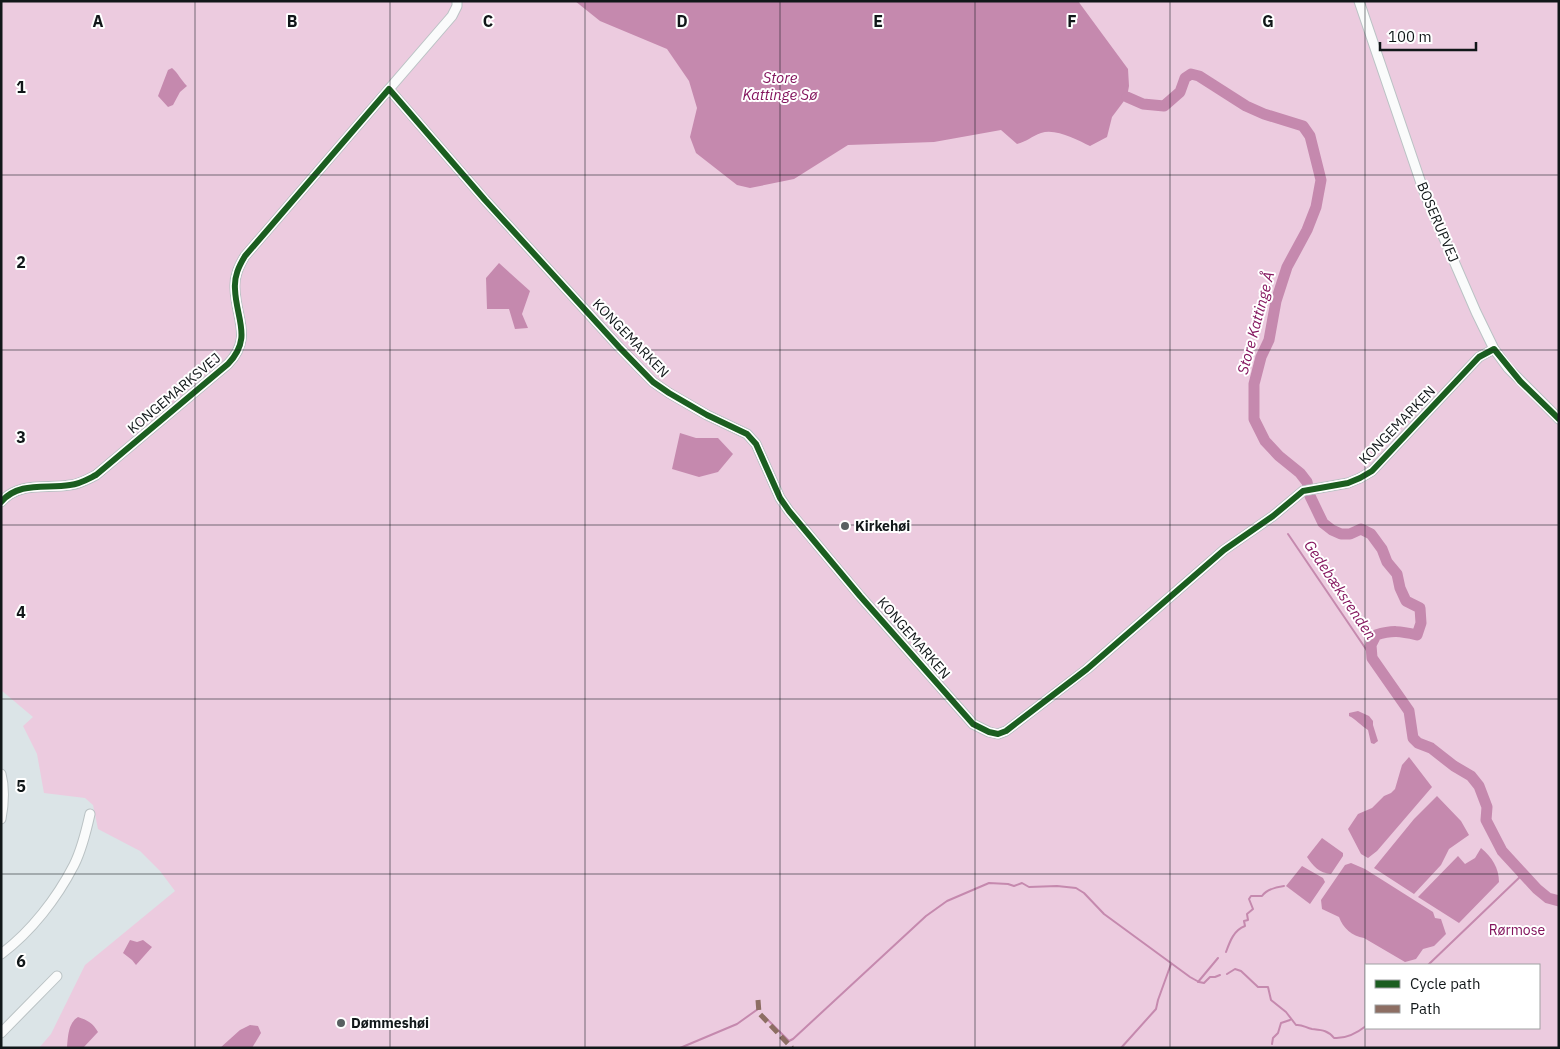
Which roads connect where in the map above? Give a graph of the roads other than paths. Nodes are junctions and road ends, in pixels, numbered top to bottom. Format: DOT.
graph roads {
  1 [pos="457,1"];
  2 [pos="1359,1"];
  3 [pos="388,89"];
  4 [pos="1494,349"];
  5 [pos="1559,419"];
  6 [pos="1,502"];
  7 [pos="1,774"];
  8 [pos="90,814"];
  9 [pos="1,819"];
  10 [pos="1,954"];
  11 [pos="57,976"];
  12 [pos="1,1033"];
  1 -- 3 [label="street, KONGEMARKSVEJ"];
  2 -- 4 [label="street, BOSERUPVEJ"];
  3 -- 4 [label="street, KONGEMARKEN"];
  3 -- 6 [label="street, KONGEMARKSVEJ"];
  4 -- 5 [label="street, BOSERUPVEJ"];
  7 -- 9 [label="street"];
  8 -- 10 [label="street"];
  11 -- 12 [label="street"];
}
